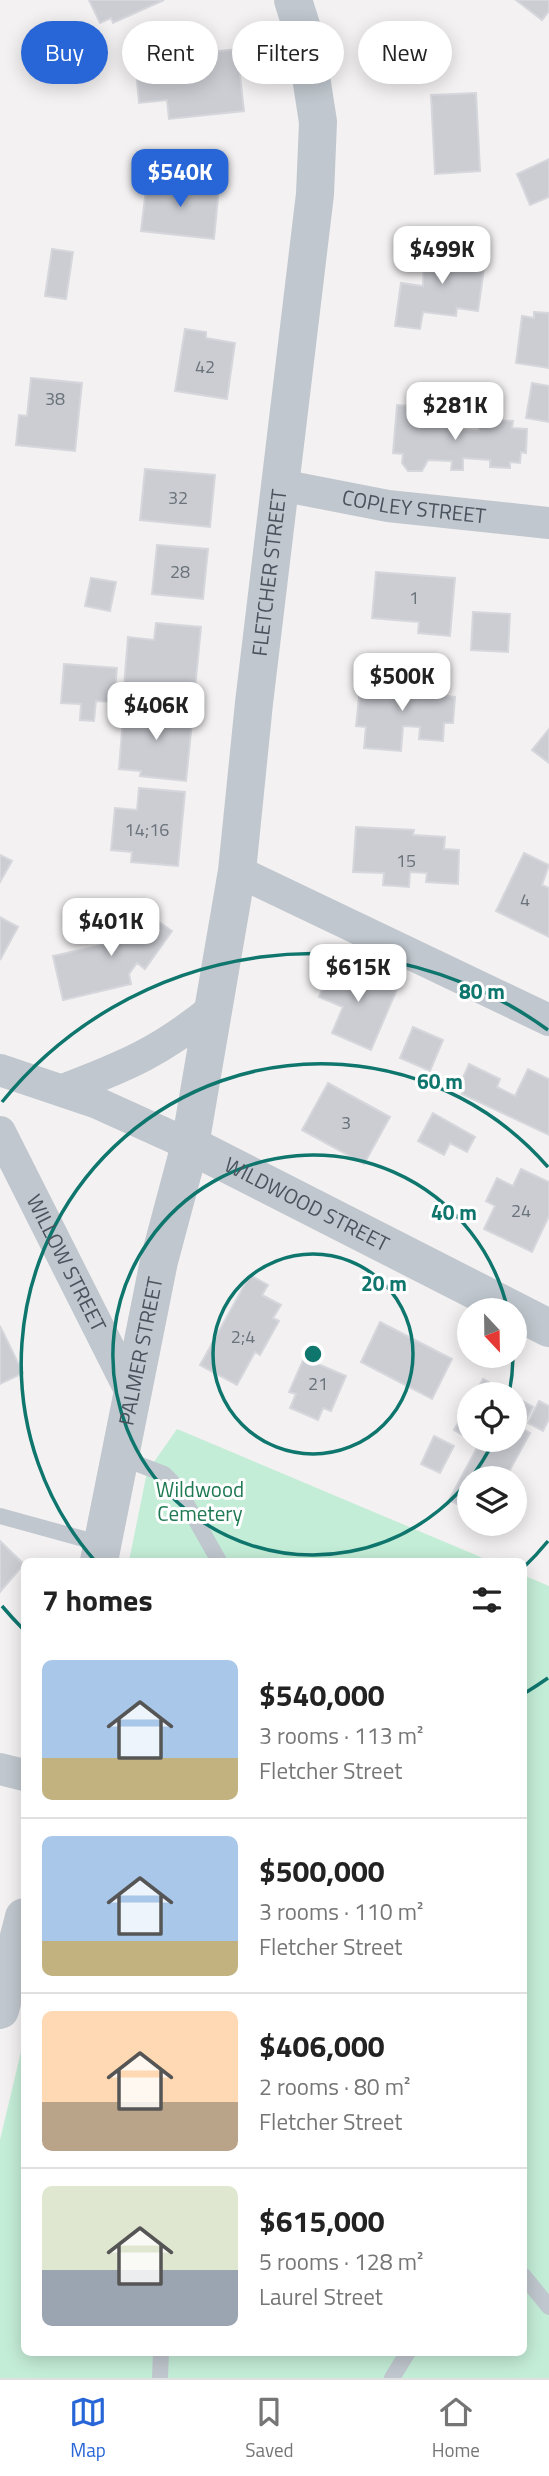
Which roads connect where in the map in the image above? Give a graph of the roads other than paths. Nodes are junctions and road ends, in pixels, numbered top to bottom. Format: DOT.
graph roads {
  1 [pos="293,0"];
  2 [pos="279,485"];
  3 [pos="549,523"];
  4 [pos="237,871"];
  5 [pos="215,1007"];
  6 [pos="549,1020"];
  7 [pos="0,1070"];
  8 [pos="63,1090"];
  9 [pos="0,1132"];
  10 [pos="190,1145"];
  11 [pos="549,1328"];
  12 [pos="132,1394"];
  13 [pos="121,1458"];
  14 [pos="0,1516"];
  15 [pos="101,1553"];
  16 [pos="217,1558"];
  17 [pos="0,1769"];
  18 [pos="21,1774"];
  19 [pos="21,1929"];
  20 [pos="0,2010"];
  21 [pos="527,2280"];
  22 [pos="549,2307"];
  23 [pos="161,2356"];
  24 [pos="406,2356"];
  25 [pos="160,2378"];
  26 [pos="392,2378"];
  1 -- 2 [label="street, FLETCHER STREET"];
  2 -- 3 [label="street, COPLEY STREET"];
  2 -- 4 [label="street, FLETCHER STREET"];
  4 -- 5 [label="street, FLETCHER STREET"];
  4 -- 6 [label="street"];
  5 -- 8 [label="street"];
  5 -- 10 [label="street, FLETCHER STREET"];
  7 -- 8 [label="street, WILDWOOD STREET"];
  8 -- 10 [label="street, WILDWOOD STREET"];
  9 -- 12 [label="street, WILLOW STREET"];
  10 -- 11 [label="street, WILDWOOD STREET"];
  10 -- 12 [label="street, PALMER STREET"];
  12 -- 13 [label="street, PALMER STREET"];
  13 -- 15 [label="street, PALMER STREET"];
  13 -- 16 [label="lane"];
  14 -- 15 [label="lane"];
  17 -- 18 [label="street"];
  19 -- 20 [label="street"];
  21 -- 22 [label="lane"];
  23 -- 25 [label="lane"];
  24 -- 26 [label="lane"];
}
